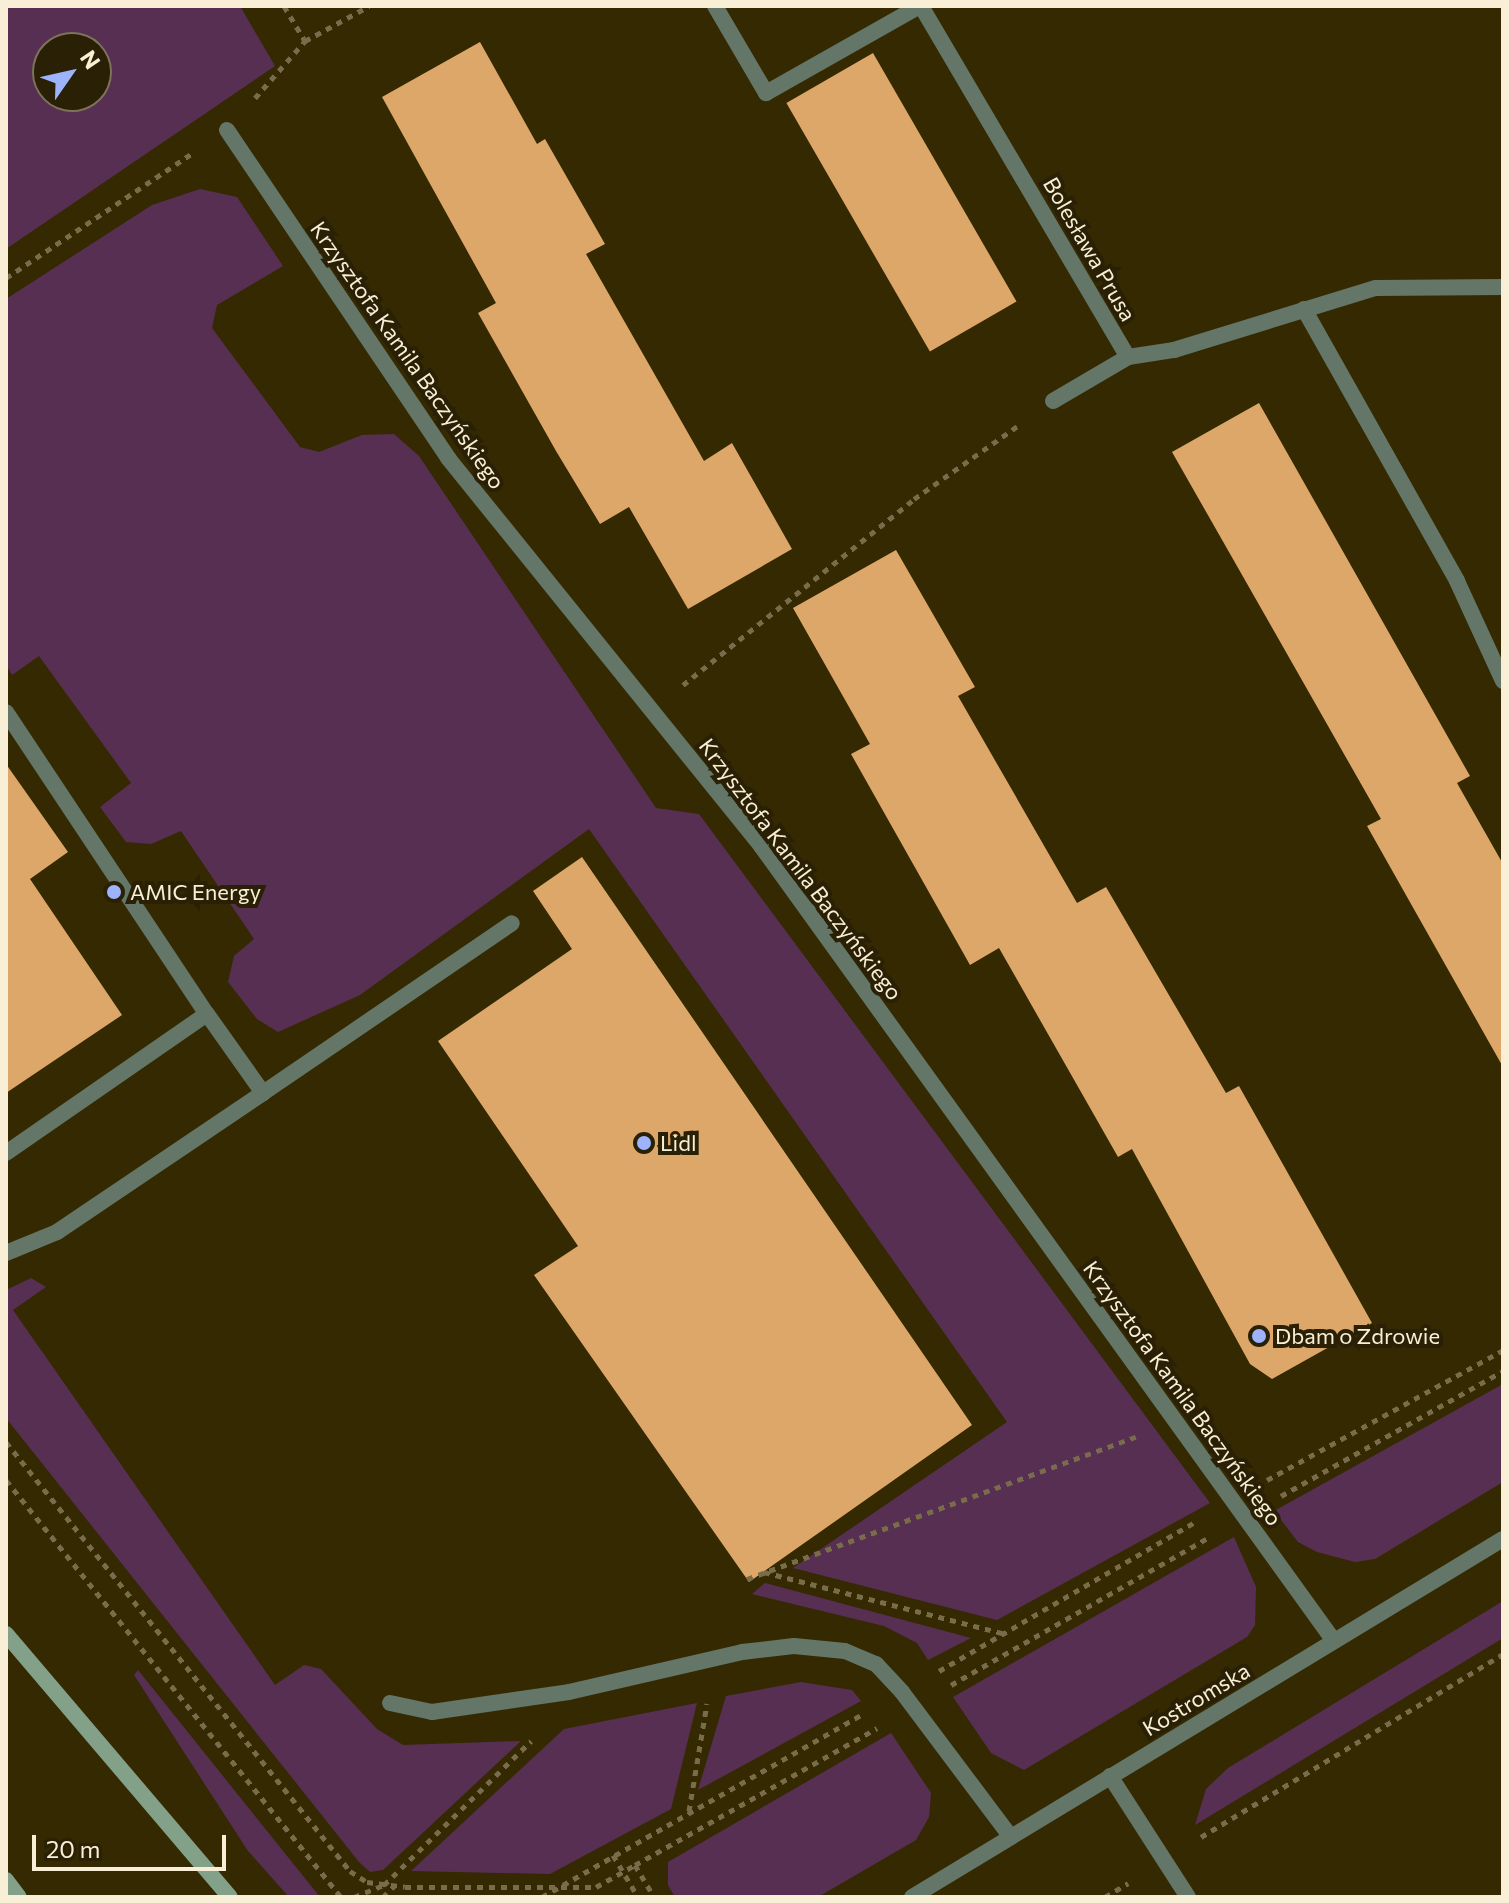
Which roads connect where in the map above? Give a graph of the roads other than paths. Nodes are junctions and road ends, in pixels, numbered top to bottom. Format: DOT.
graph roads {
  1 [pos="715,6"];
  2 [pos="921,6"];
  3 [pos="227,130"];
  4 [pos="1503,287"];
  5 [pos="1304,309"];
  6 [pos="1128,357"];
  7 [pos="1053,401"];
  8 [pos="1503,681"];
  9 [pos="6,712"];
  10 [pos="512,923"];
  11 [pos="207,1014"];
  12 [pos="263,1093"];
  13 [pos="6,1153"];
  14 [pos="6,1253"];
  15 [pos="1503,1539"];
  16 [pos="6,1634"];
  17 [pos="1334,1641"];
  18 [pos="390,1703"];
  19 [pos="1110,1776"];
  20 [pos="1010,1836"];
  21 [pos="6,1880"];
  22 [pos="19,1897"];
  23 [pos="230,1897"];
  24 [pos="912,1897"];
  25 [pos="1188,1897"];
  1 -- 2 [label="street"];
  2 -- 6 [label="street, Bolesława Prusa"];
  3 -- 17 [label="street, Krzysztofa Kamila Baczyńskiego"];
  4 -- 5 [label="street, Bolesława Prusa"];
  5 -- 6 [label="street, Bolesława Prusa"];
  5 -- 8 [label="street"];
  6 -- 7 [label="street"];
  9 -- 11 [label="street"];
  10 -- 12 [label="street"];
  11 -- 12 [label="street"];
  11 -- 13 [label="street"];
  12 -- 14 [label="street"];
  15 -- 17 [label="street, Kostromska"];
  16 -- 23 [label="main road"];
  17 -- 19 [label="street, Kostromska"];
  18 -- 20 [label="street"];
  19 -- 20 [label="street, Kostromska"];
  19 -- 25 [label="street"];
  20 -- 24 [label="street, Kostromska"];
  21 -- 22 [label="main road"];
}
